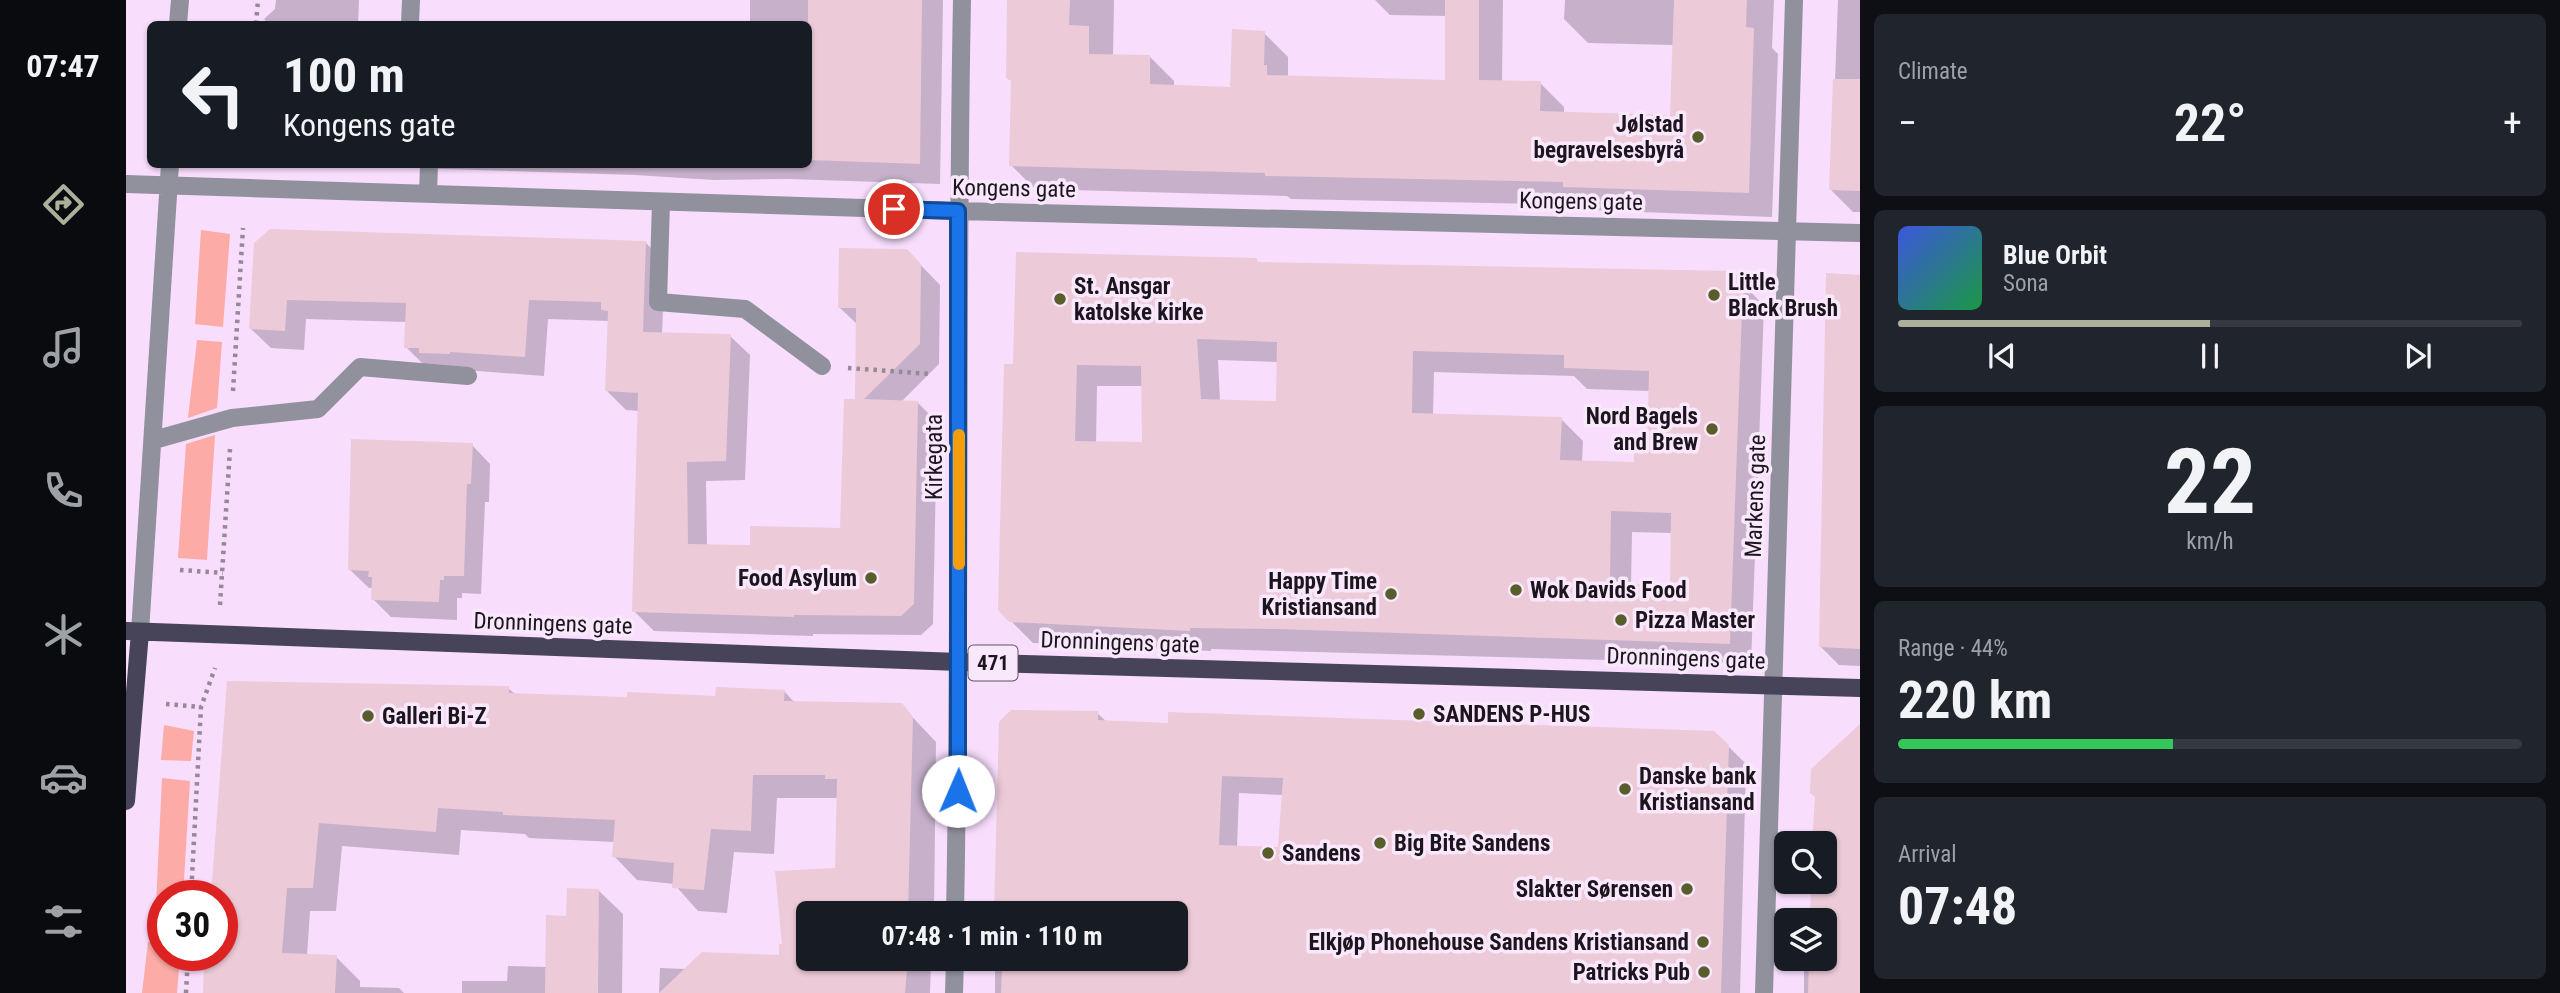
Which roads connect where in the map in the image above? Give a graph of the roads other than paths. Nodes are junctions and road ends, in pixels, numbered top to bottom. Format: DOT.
graph roads {
  1 [pos="180,0"];
  2 [pos="411,0"];
  3 [pos="962,0"];
  4 [pos="1794,0"];
  5 [pos="178,21"];
  6 [pos="410,21"];
  7 [pos="170,168"];
  8 [pos="429,168"];
  9 [pos="126,184"];
  10 [pos="169,186"];
  11 [pos="428,194"];
  12 [pos="661,202"];
  13 [pos="958,211"];
  14 [pos="1786,231"];
  15 [pos="1860,233"];
  16 [pos="822,366"];
  17 [pos="468,376"];
  18 [pos="154,440"];
  19 [pos="133,632"];
  20 [pos="960,662"];
  21 [pos="1773,684"];
  22 [pos="1860,688"];
  23 [pos="126,801"];
  24 [pos="955,901"];
  25 [pos="955,971"];
  26 [pos="954,993"];
  27 [pos="1764,993"];
  1 -- 5 [label="street"];
  2 -- 6 [label="street"];
  3 -- 13 [label="street, Kirkegata"];
  4 -- 14 [label="street, Markens gate"];
  7 -- 10 [label="street"];
  8 -- 11 [label="street"];
  9 -- 10 [label="street, Kongens gate"];
  10 -- 11 [label="street, Kongens gate"];
  10 -- 18 [label="street"];
  11 -- 12 [label="street, Kongens gate"];
  12 -- 13 [label="street, Kongens gate"];
  12 -- 16 [label="street"];
  13 -- 14 [label="street, Kongens gate"];
  13 -- 20 [label="street, Kirkegata"];
  14 -- 15 [label="street, Kongens gate"];
  14 -- 21 [label="street, Markens gate"];
  17 -- 18 [label="street"];
  18 -- 19 [label="street"];
  19 -- 20 [label="main road, Dronningens gate / 471"];
  19 -- 23 [label="main road"];
  20 -- 21 [label="main road, Dronningens gate / 471"];
  20 -- 24 [label="street, Kirkegata"];
  21 -- 22 [label="main road, Dronningens gate / 471"];
  21 -- 27 [label="street, Markens gate"];
  25 -- 26 [label="street"];
}
